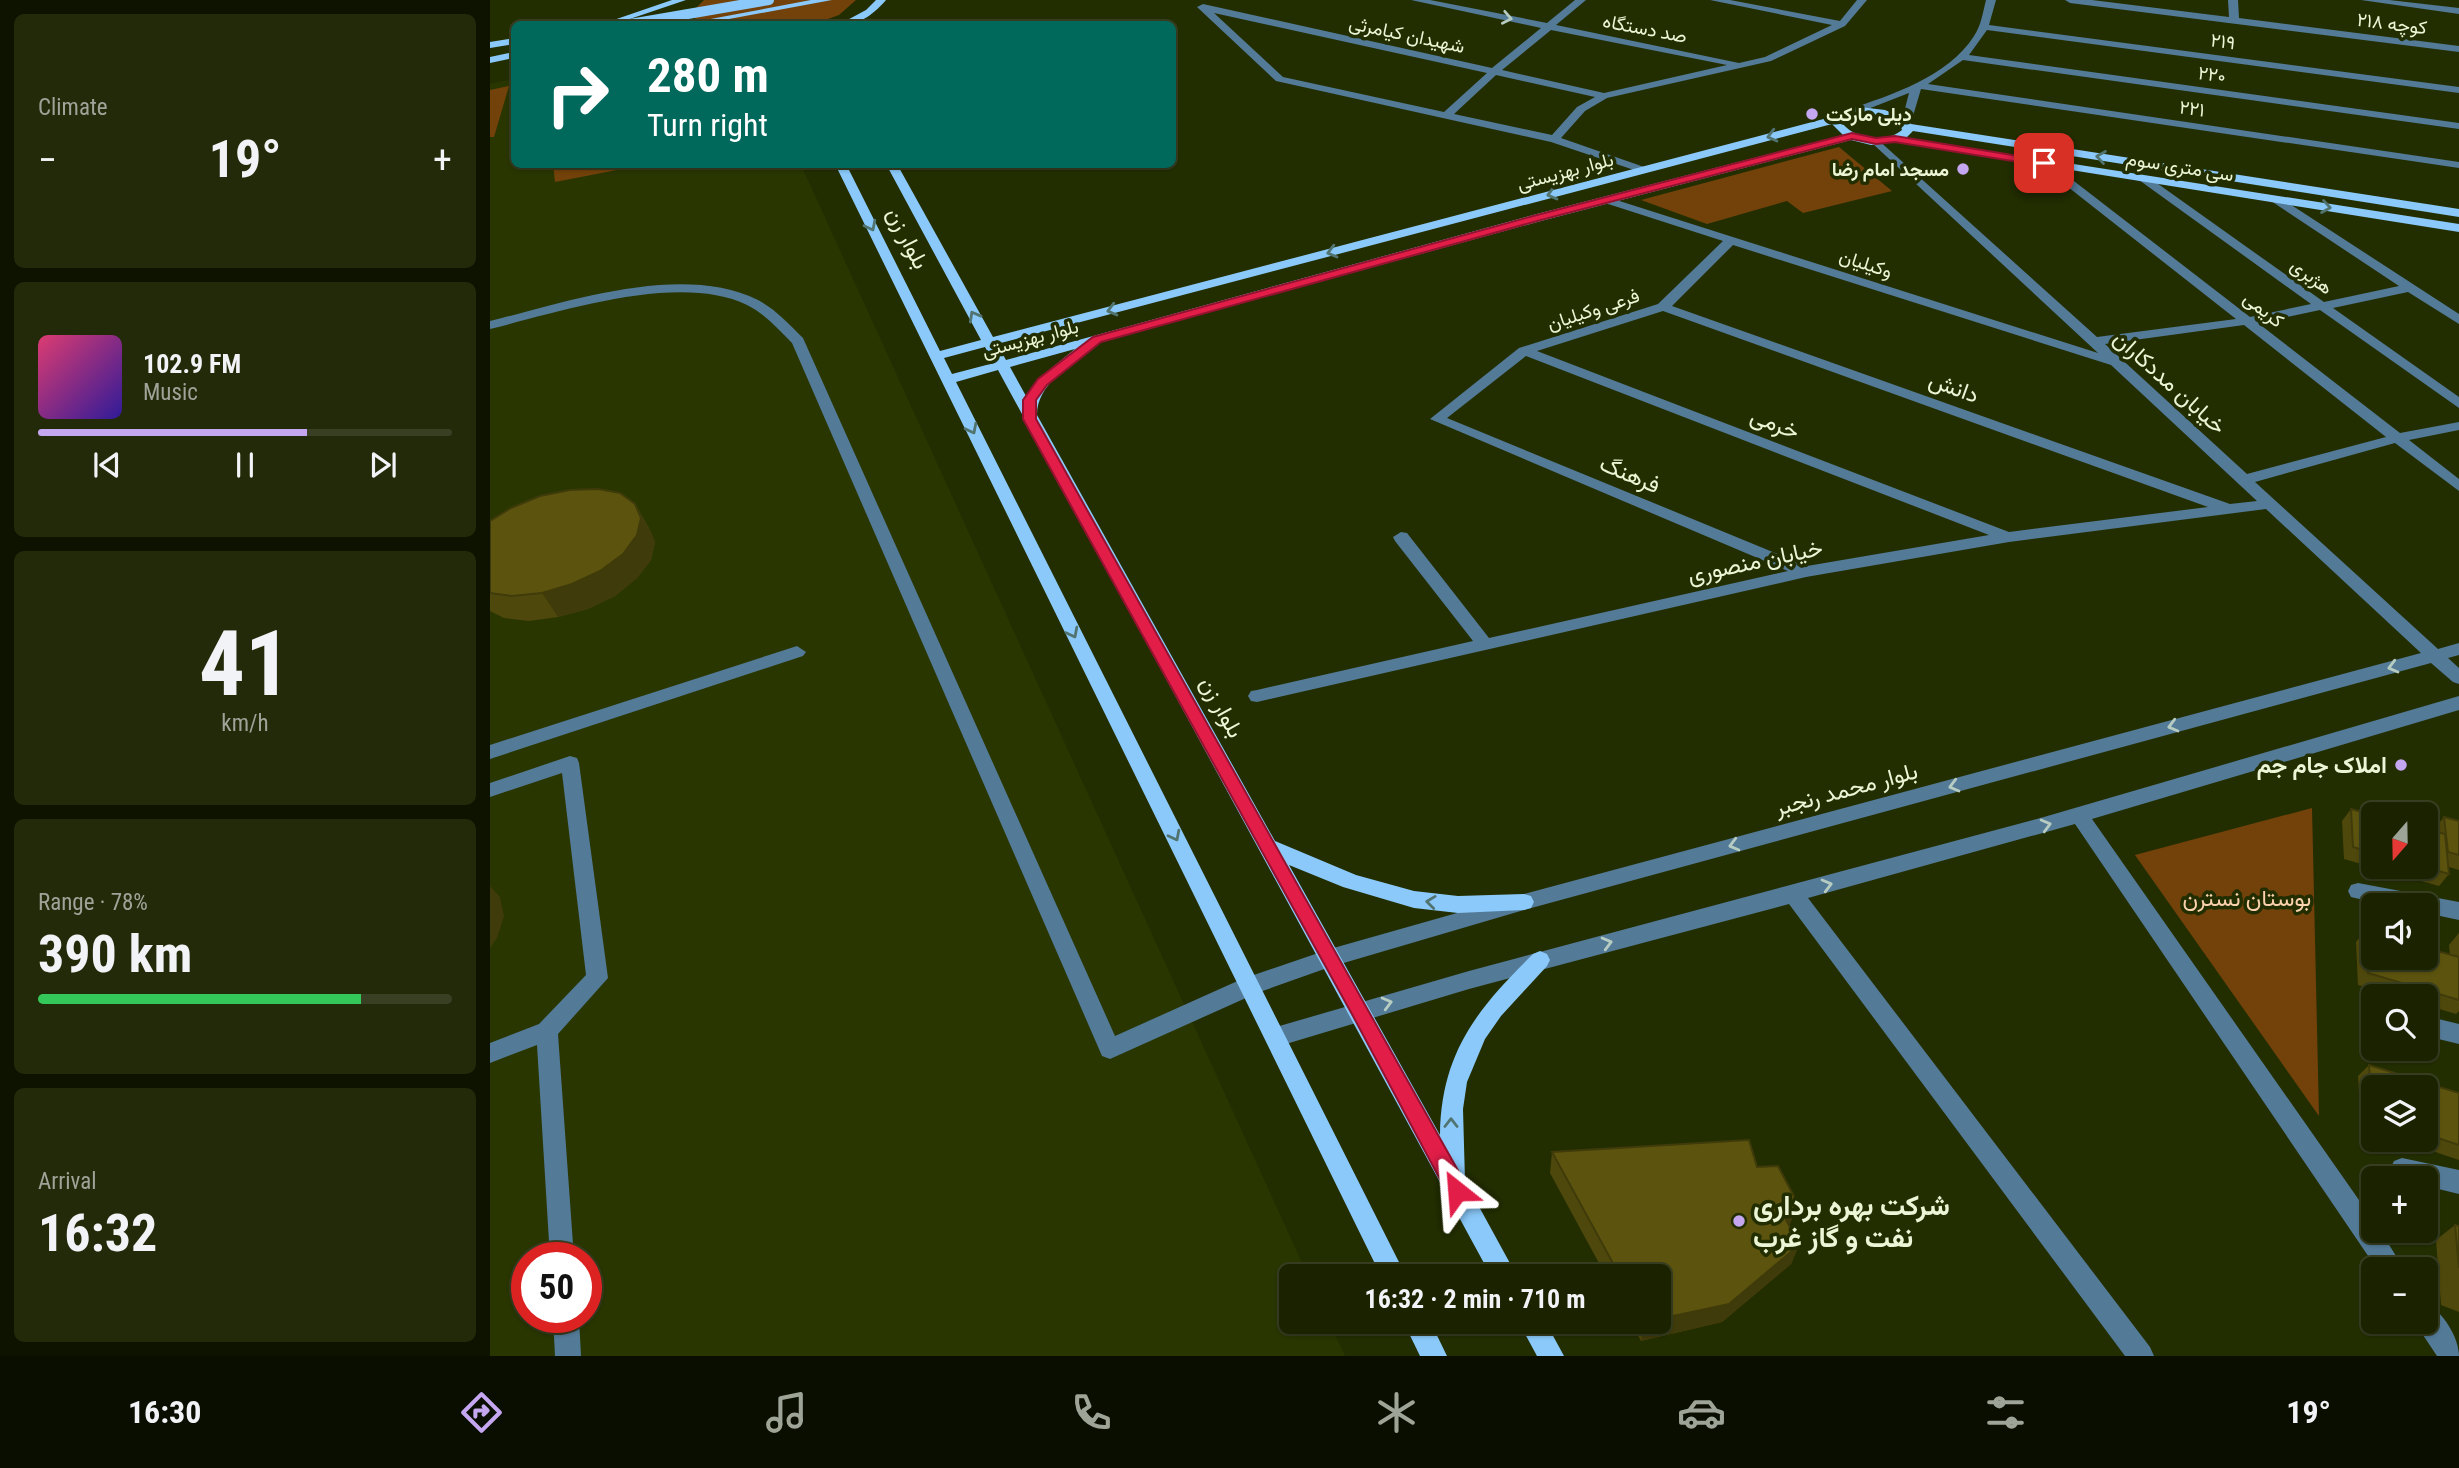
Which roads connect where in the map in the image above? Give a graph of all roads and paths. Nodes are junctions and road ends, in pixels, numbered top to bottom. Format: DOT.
graph roads {
  1 [pos="681,0"];
  2 [pos="769,0"];
  3 [pos="827,0"];
  4 [pos="895,0"];
  5 [pos="1416,0"];
  6 [pos="1469,0"];
  7 [pos="1581,0"];
  8 [pos="1715,0"];
  9 [pos="1861,0"];
  10 [pos="2070,0"];
  11 [pos="2233,0"];
  12 [pos="2366,0"];
  13 [pos="1987,1"];
  14 [pos="879,3"];
  15 [pos="1202,3"];
  16 [pos="2459,11"];
  17 [pos="1560,18"];
  18 [pos="2234,20"];
  19 [pos="616,21"];
  20 [pos="647,21"];
  21 [pos="671,21"];
  22 [pos="707,21"];
  23 [pos="850,21"];
  24 [pos="1842,24"];
  25 [pos="1549,27"];
  26 [pos="1983,27"];
  27 [pos="511,44"];
  28 [pos="490,47"];
  29 [pos="2459,49"];
  30 [pos="511,56"];
  31 [pos="1960,57"];
  32 [pos="1768,59"];
  33 [pos="490,60"];
  34 [pos="511,62"];
  35 [pos="490,66"];
  36 [pos="1743,66"];
  37 [pos="1495,71"];
  38 [pos="1918,87"];
  39 [pos="2459,90"];
  40 [pos="1604,96"];
  41 [pos="1850,112"];
  42 [pos="1446,116"];
  43 [pos="1838,119"];
  44 [pos="1907,126"];
  45 [pos="2459,126"];
  46 [pos="1852,136"];
  47 [pos="1554,139"];
  48 [pos="1895,139"];
  49 [pos="1876,141"];
  50 [pos="2044,163"];
  51 [pos="2459,165"];
  52 [pos="842,168"];
  53 [pos="893,168"];
  54 [pos="1643,170"];
  55 [pos="2143,178"];
  56 [pos="2274,199"];
  57 [pos="1606,200"];
  58 [pos="1522,202"];
  59 [pos="2459,213"];
  60 [pos="1537,218"];
  61 [pos="2459,228"];
  62 [pos="1731,240"];
  63 [pos="2410,288"];
  64 [pos="662,291"];
  65 [pos="2322,306"];
  66 [pos="1662,307"];
  67 [pos="2459,320"];
  68 [pos="2248,321"];
  69 [pos="490,325"];
  70 [pos="490,335"];
  71 [pos="1097,339"];
  72 [pos="988,342"];
  73 [pos="2092,342"];
  74 [pos="1524,351"];
  75 [pos="936,356"];
  76 [pos="2115,363"];
  77 [pos="1000,366"];
  78 [pos="947,380"];
  79 [pos="2459,404"];
  80 [pos="1030,419"];
  81 [pos="2459,426"];
  82 [pos="2398,438"];
  83 [pos="2244,480"];
  84 [pos="2459,486"];
  85 [pos="2270,504"];
  86 [pos="2230,509"];
  87 [pos="1401,537"];
  88 [pos="2009,537"];
  89 [pos="1806,572"];
  90 [pos="1485,643"];
  91 [pos="2459,649"];
  92 [pos="797,652"];
  93 [pos="2433,656"];
  94 [pos="2459,678"];
  95 [pos="1256,696"];
  96 [pos="2457,707"];
  97 [pos="490,752"];
  98 [pos="490,790"];
  99 [pos="2080,816"];
  100 [pos="1267,846"];
  101 [pos="2358,891"];
  102 [pos="1793,894"];
  103 [pos="1524,902"];
  104 [pos="2459,911"];
  105 [pos="1330,958"];
  106 [pos="1540,960"];
  107 [pos="1250,986"];
  108 [pos="1360,1010"];
  109 [pos="2438,1029"];
  110 [pos="547,1031"];
  111 [pos="2459,1034"];
  112 [pos="1276,1037"];
  113 [pos="490,1053"];
  114 [pos="2438,1177"];
  115 [pos="2459,1182"];
  116 [pos="1457,1191"];
  117 [pos="561,1242"];
  118 [pos="2384,1257"];
  119 [pos="1388,1264"];
  120 [pos="1498,1264"];
  121 [pos="567,1333"];
  122 [pos="1423,1334"];
  123 [pos="1538,1334"];
  124 [pos="2437,1334"];
  125 [pos="568,1356"];
  126 [pos="1434,1356"];
  127 [pos="1551,1356"];
  128 [pos="2141,1356"];
  129 [pos="2452,1356"];
  1 -- 19 [label="main road"];
  1 -- 21 [label="main road"];
  2 -- 20 [label="main road, bridge"];
  3 -- 22 [label="main road"];
  4 -- 14 [label="main road"];
  5 -- 25 [label="street, صد دستگاه, one-way"];
  6 -- 17 [label="street, صد دستگاه"];
  7 -- 17 [label="street"];
  8 -- 24 [label="street"];
  9 -- 24 [label="street"];
  10 -- 18 [label="street, کوچه ۲۱۸"];
  11 -- 18 [label="street"];
  12 -- 16 [label="street"];
  13 -- 26 [label="street"];
  14 -- 23 [label="main road"];
  15 -- 37 [label="street, شهیدان کیامرثی"];
  15 -- 42 [label="street"];
  17 -- 25 [label="street"];
  17 -- 32 [label="street, صد دستگاه"];
  18 -- 29 [label="street, کوچه ۲۱۸"];
  24 -- 32 [label="street"];
  25 -- 36 [label="street, صد دستگاه"];
  25 -- 37 [label="street"];
  26 -- 31 [label="street"];
  26 -- 39 [label="street, ۲۱۹"];
  27 -- 28 [label="main road"];
  30 -- 33 [label="main road"];
  31 -- 38 [label="street"];
  31 -- 45 [label="street, ۲۲۰"];
  32 -- 36 [label="street"];
  34 -- 35 [label="main road"];
  36 -- 40 [label="street"];
  37 -- 40 [label="street, شهیدان کیامرثی"];
  37 -- 42 [label="street"];
  38 -- 41 [label="street"];
  38 -- 44 [label="street"];
  38 -- 51 [label="street, ۲۲۱"];
  40 -- 47 [label="street"];
  41 -- 43 [label="main road, بلوار بهزیستی"];
  41 -- 44 [label="main road, سی متری سوم"];
  42 -- 47 [label="street"];
  43 -- 46 [label="main road"];
  43 -- 54 [label="main road, بلوار بهزیستی, one-way"];
  44 -- 48 [label="main road"];
  59 -- 44 [label="main road, سی متری سوم, one-way"];
  46 -- 49 [label="main road, سی متری سوم"];
  46 -- 57 [label="main road, بلوار بهزیستی"];
  47 -- 54 [label="street"];
  48 -- 49 [label="main road, سی متری سوم"];
  48 -- 50 [label="main road, سی متری سوم"];
  49 -- 73 [label="street, خیابان مددکاران"];
  50 -- 55 [label="main road, سی متری سوم"];
  50 -- 68 [label="street, کریمی"];
  52 -- 75 [label="main road, بلوار زن, one-way"];
  72 -- 53 [label="main road, بلوار زن, one-way"];
  54 -- 58 [label="main road, بلوار بهزیستی, one-way"];
  55 -- 56 [label="main road, سی متری سوم"];
  55 -- 65 [label="street, هژبری"];
  56 -- 61 [label="main road, سی متری سوم, one-way"];
  56 -- 63 [label="street"];
  57 -- 60 [label="main road, بلوار بهزیستی"];
  57 -- 62 [label="street, وکیلیان"];
  58 -- 60 [label="main road"];
  58 -- 72 [label="main road, بلوار بهزیستی, one-way"];
  60 -- 71 [label="main road, بلوار بهزیستی"];
  62 -- 66 [label="street, فرعی وکیلیان"];
  62 -- 76 [label="street, وکیلیان"];
  63 -- 65 [label="street"];
  63 -- 67 [label="street"];
  64 -- 69 [label="street"];
  64 -- 70 [label="street"];
  64 -- 107 [label="street, بلوار محمد رنجبر"];
  65 -- 68 [label="street"];
  65 -- 79 [label="street, هژبری"];
  66 -- 74 [label="street, فرعی وکیلیان"];
  66 -- 86 [label="street, دانش"];
  68 -- 73 [label="street"];
  68 -- 82 [label="street, کریمی"];
  71 -- 77 [label="main road, بلوار بهزیستی"];
  71 -- 80 [label="main road"];
  72 -- 75 [label="main road, بلوار بهزیستی"];
  72 -- 77 [label="main road, بلوار زن"];
  73 -- 76 [label="street, خیابان مددکاران"];
  74 -- 88 [label="street, خرمی"];
  74 -- 89 [label="street, فرهنگ"];
  75 -- 78 [label="main road, بلوار زن"];
  76 -- 83 [label="street, خیابان مددکاران"];
  77 -- 78 [label="main road, بلوار بهزیستی"];
  77 -- 80 [label="main road, بلوار زن"];
  78 -- 107 [label="main road, بلوار زن, one-way"];
  80 -- 100 [label="main road, بلوار زن"];
  81 -- 82 [label="street"];
  82 -- 83 [label="street"];
  82 -- 84 [label="street, کریمی"];
  83 -- 85 [label="street, خیابان مددکاران"];
  85 -- 86 [label="street, خیابان منصوری"];
  85 -- 93 [label="street, خیابان مددکاران"];
  86 -- 88 [label="street, خیابان منصوری"];
  87 -- 90 [label="street"];
  88 -- 89 [label="street, خیابان منصوری"];
  89 -- 90 [label="street, خیابان منصوری"];
  90 -- 95 [label="street, خیابان منصوری"];
  91 -- 93 [label="street, بلوار محمد رنجبر"];
  92 -- 97 [label="street"];
  93 -- 94 [label="street, خیابان مددکاران"];
  93 -- 103 [label="street, بلوار محمد رنجبر, one-way"];
  96 -- 99 [label="street"];
  98 -- 110 [label="street"];
  102 -- 99 [label="street, one-way"];
  99 -- 118 [label="street"];
  103 -- 100 [label="main road, one-way"];
  100 -- 105 [label="main road, بلوار زن"];
  101 -- 104 [label="street"];
  106 -- 102 [label="street, one-way"];
  102 -- 128 [label="street"];
  103 -- 105 [label="street, بلوار محمد رنجبر"];
  105 -- 107 [label="street, بلوار محمد رنجبر"];
  105 -- 108 [label="main road, بلوار زن"];
  108 -- 106 [label="street, one-way"];
  116 -- 106 [label="main road, one-way"];
  107 -- 112 [label="main road, بلوار زن"];
  108 -- 112 [label="street"];
  108 -- 116 [label="main road, بلوار زن"];
  109 -- 111 [label="street"];
  110 -- 113 [label="street"];
  110 -- 117 [label="street"];
  112 -- 119 [label="main road, بلوار زن"];
  114 -- 115 [label="street"];
  116 -- 120 [label="main road, بلوار زن"];
  121 -- 125 [label="street"];
  122 -- 126 [label="main road"];
  123 -- 127 [label="main road"];
  124 -- 129 [label="street"];
}
